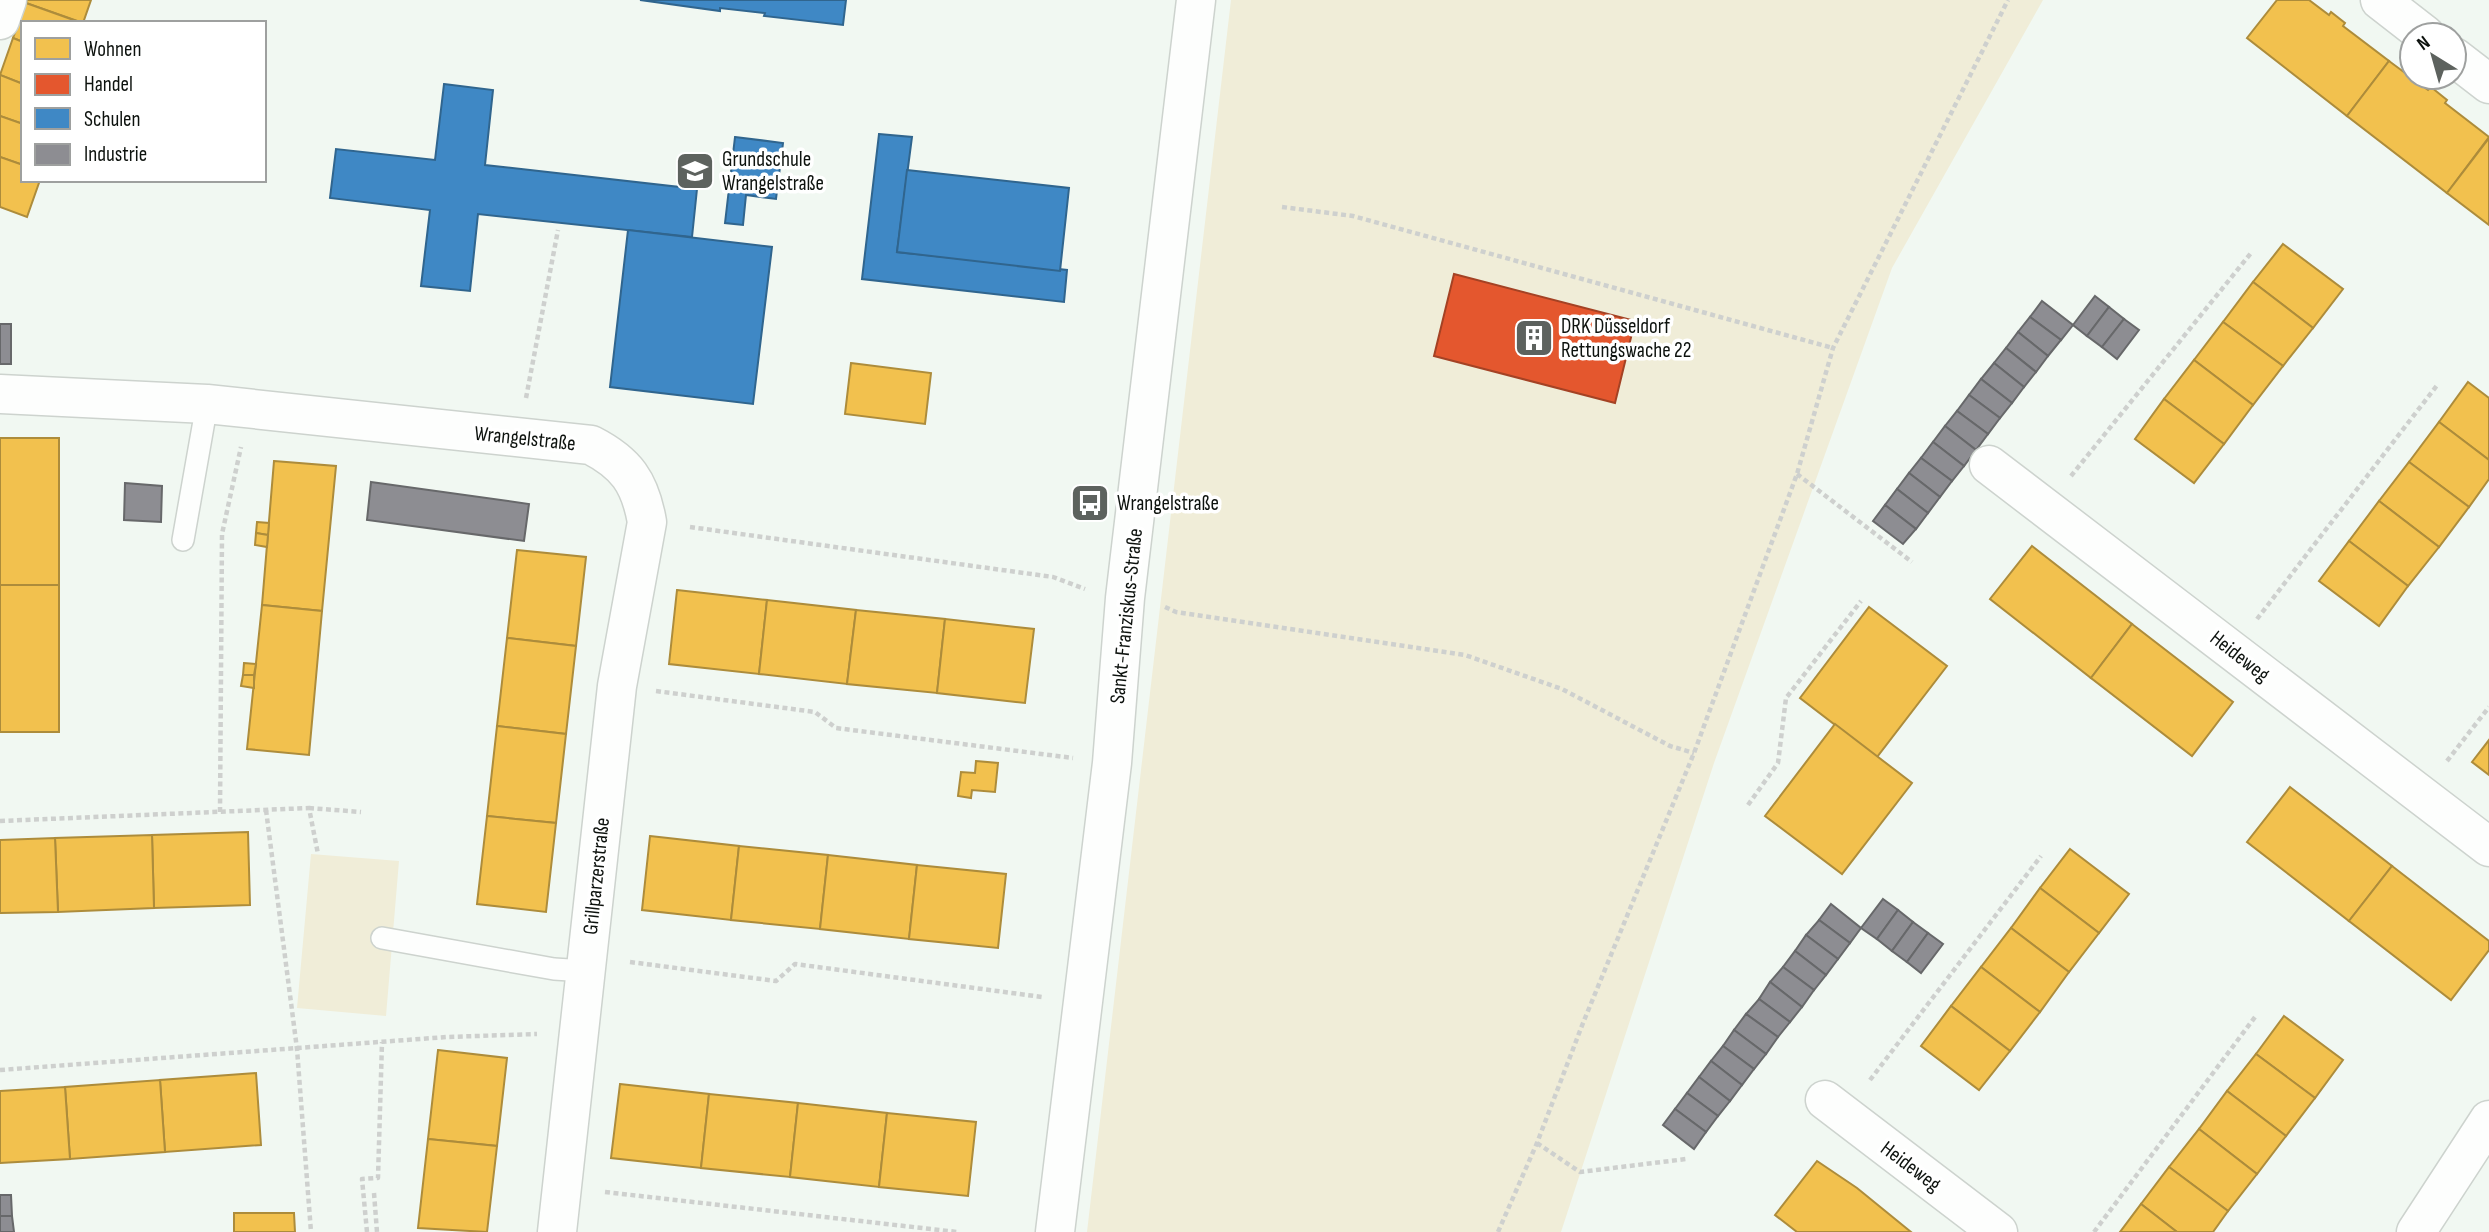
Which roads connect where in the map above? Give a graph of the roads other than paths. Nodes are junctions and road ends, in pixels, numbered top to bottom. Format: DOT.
graph roads {
  1 [pos="7,0"];
  2 [pos="1196,0"];
  3 [pos="2380,0"];
  4 [pos="0,20"];
  5 [pos="2407,21"];
  6 [pos="2468,68"];
  7 [pos="2489,84"];
  8 [pos="0,394"];
  9 [pos="206,404"];
  10 [pos="1989,465"];
  11 [pos="647,522"];
  12 [pos="183,540"];
  13 [pos="2489,848"];
  14 [pos="382,938"];
  15 [pos="586,964"];
  16 [pos="1834,1107"];
  17 [pos="2489,1120"];
  18 [pos="557,1232"];
  19 [pos="1055,1232"];
  20 [pos="1998,1232"];
  21 [pos="2416,1232"];
  1 -- 4 [label="street"];
  2 -- 19 [label="street, Sankt-Franziskus-Straße"];
  3 -- 5 [label="street"];
  6 -- 7 [label="street"];
  8 -- 9 [label="street, Wrangelstraße"];
  9 -- 11 [label="street, Wrangelstraße"];
  9 -- 12 [label="lane"];
  10 -- 13 [label="street, Heideweg"];
  11 -- 15 [label="street, Grillparzerstraße"];
  14 -- 15 [label="lane"];
  15 -- 18 [label="street, Grillparzerstraße"];
  16 -- 20 [label="street, Heideweg"];
  17 -- 21 [label="street"];
}
